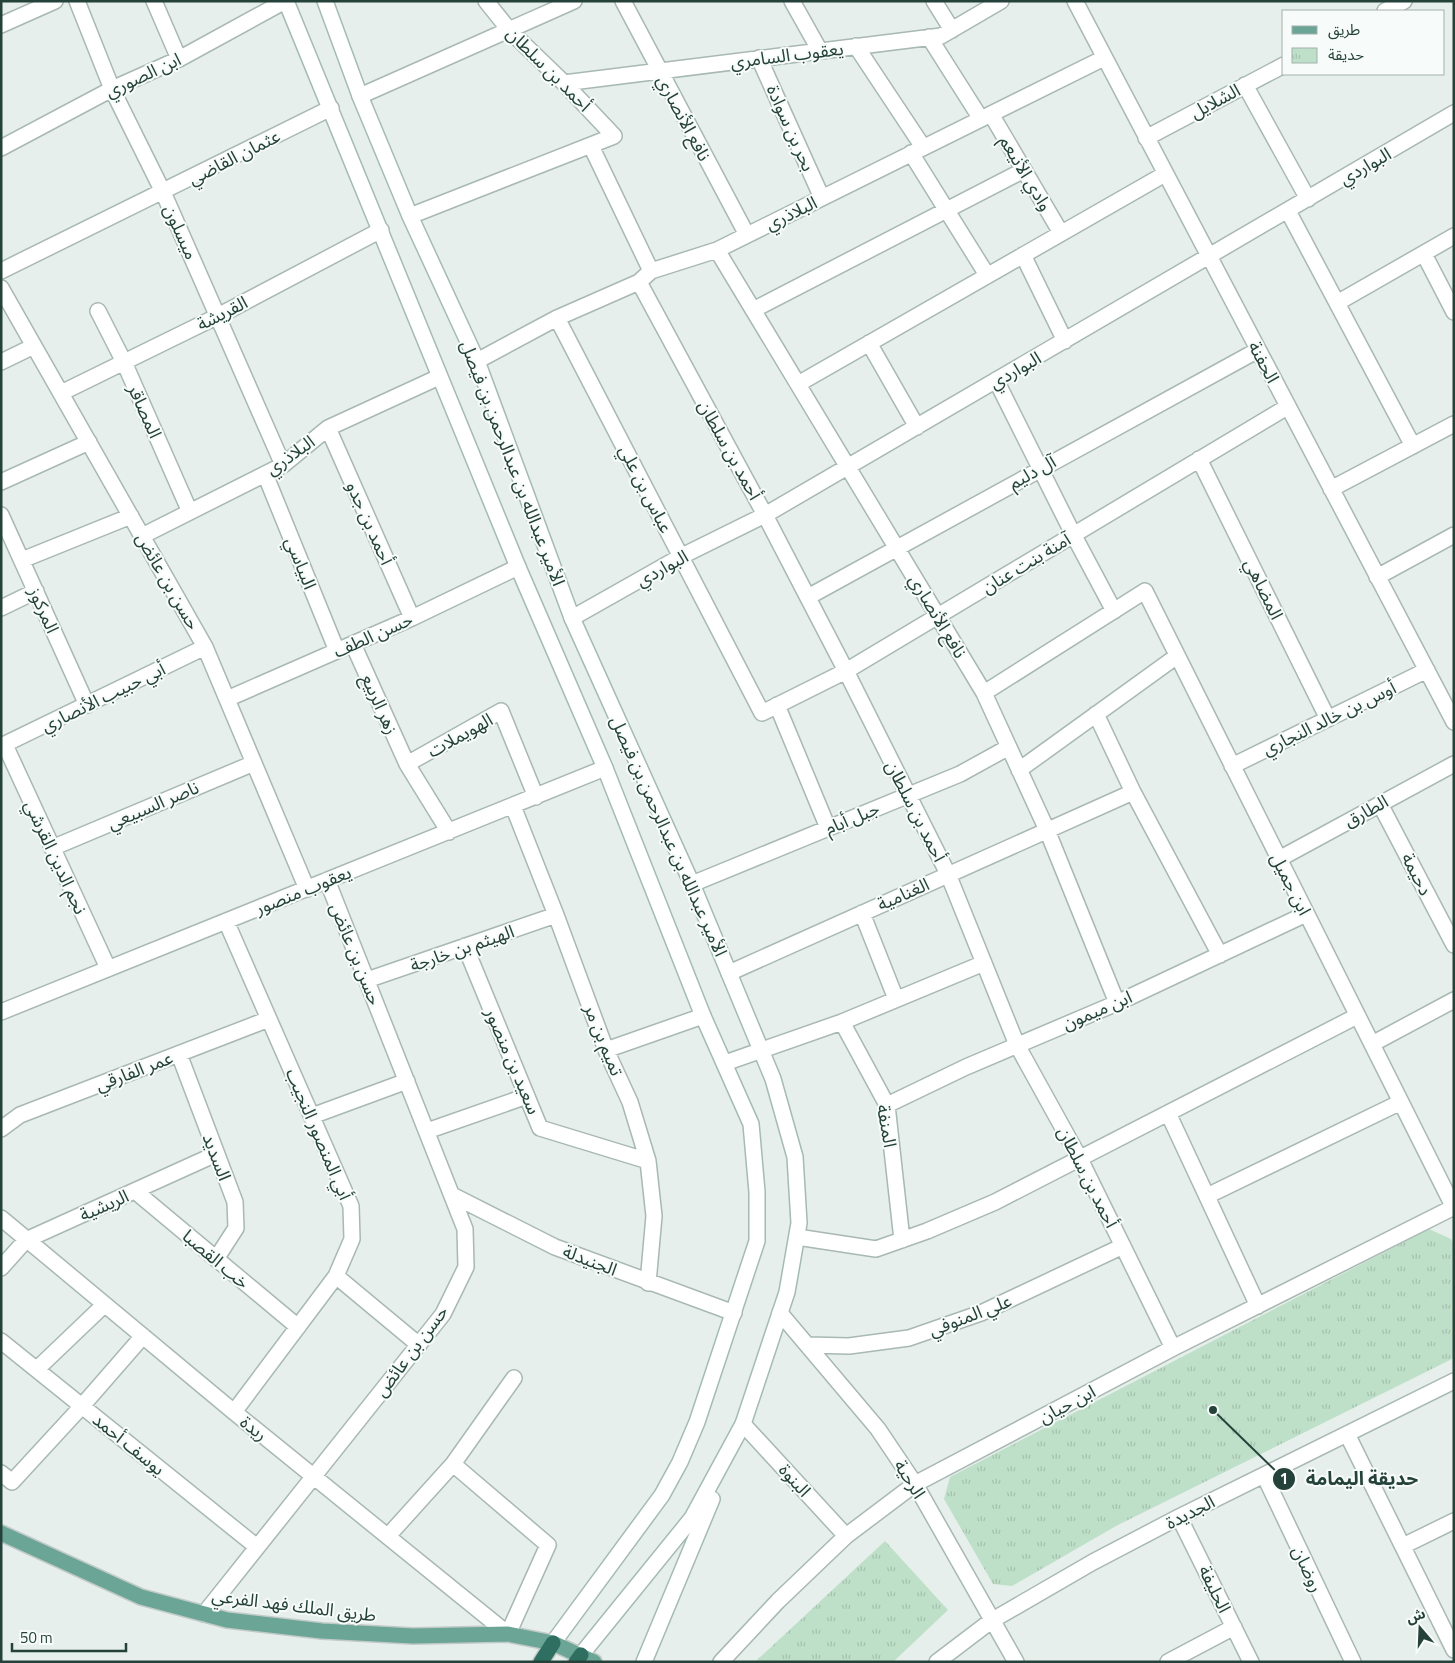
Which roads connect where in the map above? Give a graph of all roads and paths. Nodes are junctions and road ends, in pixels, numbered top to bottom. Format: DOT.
graph roads {
  1 [pos="55,1"];
  2 [pos="76,1"];
  3 [pos="154,1"];
  4 [pos="286,1"];
  5 [pos="325,1"];
  6 [pos="486,1"];
  7 [pos="574,1"];
  8 [pos="623,1"];
  9 [pos="792,1"];
  10 [pos="934,1"];
  11 [pos="1001,1"];
  12 [pos="1075,1"];
  13 [pos="1404,1"];
  14 [pos="1387,10"];
  15 [pos="1,25"];
  16 [pos="952,30"];
  17 [pos="510,31"];
  18 [pos="929,37"];
  19 [pos="856,46"];
  20 [pos="820,51"];
  21 [pos="759,58"];
  22 [pos="1104,58"];
  23 [pos="179,59"];
  24 [pos="1282,66"];
  25 [pos="659,71"];
  26 [pos="564,82"];
  27 [pos="1245,85"];
  28 [pos="112,89"];
  29 [pos="360,96"];
  30 [pos="331,108"];
  31 [pos="1454,114"];
  32 [pos="986,116"];
  33 [pos="1146,138"];
  34 [pos="591,146"];
  35 [pos="1,148"];
  36 [pos="917,150"];
  37 [pos="1024,170"];
  38 [pos="1165,174"];
  39 [pos="163,192"];
  40 [pos="822,198"];
  41 [pos="1308,199"];
  42 [pos="947,210"];
  43 [pos="1288,211"];
  44 [pos="410,216"];
  45 [pos="380,230"];
  46 [pos="1061,233"];
  47 [pos="747,235"];
  48 [pos="1454,236"];
  49 [pos="717,250"];
  50 [pos="1424,254"];
  51 [pos="1023,255"];
  52 [pos="1208,257"];
  53 [pos="1,271"];
  54 [pos="652,271"];
  55 [pos="988,275"];
  56 [pos="639,282"];
  57 [pos="1,288"];
  58 [pos="1337,303"];
  59 [pos="753,310"];
  60 [pos="98,311"];
  61 [pos="1454,312"];
  62 [pos="218,316"];
  63 [pos="558,318"];
  64 [pos="1065,341"];
  65 [pos="869,343"];
  66 [pos="34,346"];
  67 [pos="1258,350"];
  68 [pos="477,361"];
  69 [pos="1,362"];
  70 [pos="124,362"];
  71 [pos="439,377"];
  72 [pos="996,380"];
  73 [pos="798,384"];
  74 [pos="61,393"];
  75 [pos="1288,406"];
  76 [pos="1454,424"];
  77 [pos="917,427"];
  78 [pos="328,428"];
  79 [pos="89,442"];
  80 [pos="1413,446"];
  81 [pos="1199,459"];
  82 [pos="283,465"];
  83 [pos="848,467"];
  84 [pos="1040,468"];
  85 [pos="265,474"];
  86 [pos="1,482"];
  87 [pos="1331,489"];
  88 [pos="190,512"];
  89 [pos="1,515"];
  90 [pos="765,515"];
  91 [pos="131,516"];
  92 [pos="1073,534"];
  93 [pos="1454,535"];
  94 [pos="142,536"];
  95 [pos="896,547"];
  96 [pos="680,557"];
  97 [pos="22,560"];
  98 [pos="518,568"];
  99 [pos="1377,577"];
  100 [pos="36,591"];
  101 [pos="808,597"];
  102 [pos="1,608"];
  103 [pos="1114,611"];
  104 [pos="938,616"];
  105 [pos="412,618"];
  106 [pos="572,618"];
  107 [pos="353,644"];
  108 [pos="206,647"];
  109 [pos="337,651"];
  110 [pos="1177,656"];
  111 [pos="1427,670"];
  112 [pos="846,671"];
  113 [pos="984,693"];
  114 [pos="227,699"];
  115 [pos="87,705"];
  116 [pos="777,705"];
  117 [pos="762,713"];
  118 [pos="1096,714"];
  119 [pos="1328,719"];
  120 [pos="1454,722"];
  121 [pos="3,746"];
  122 [pos="1009,747"];
  123 [pos="254,763"];
  124 [pos="407,764"];
  125 [pos="1454,764"];
  126 [pos="1232,766"];
  127 [pos="605,768"];
  128 [pos="1019,770"];
  129 [pos="1133,792"];
  130 [pos="907,795"];
  131 [pos="536,797"];
  132 [pos="1380,804"];
  133 [pos="513,806"];
  134 [pos="828,828"];
  135 [pos="1047,830"];
  136 [pos="449,832"];
  137 [pos="52,848"];
  138 [pos="1279,859"];
  139 [pos="948,874"];
  140 [pos="327,880"];
  141 [pos="692,884"];
  142 [pos="307,889"];
  143 [pos="862,913"];
  144 [pos="1306,914"];
  145 [pos="556,915"];
  146 [pos="226,921"];
  147 [pos="1454,945"];
  148 [pos="465,946"];
  149 [pos="1220,954"];
  150 [pos="984,963"];
  151 [pos="108,968"];
  152 [pos="729,973"];
  153 [pos="367,980"];
  154 [pos="896,999"];
  155 [pos="1454,1000"];
  156 [pos="1117,1002"];
  157 [pos="1,1012"];
  158 [pos="703,1016"];
  159 [pos="1358,1016"];
  160 [pos="269,1019"];
  161 [pos="842,1022"];
  162 [pos="1372,1044"];
  163 [pos="1017,1045"];
  164 [pos="606,1050"];
  165 [pos="761,1050"];
  166 [pos="178,1054"];
  167 [pos="725,1063"];
  168 [pos="407,1080"];
  169 [pos="527,1096"];
  170 [pos="1401,1102"];
  171 [pos="886,1105"];
  172 [pos="1168,1113"];
  173 [pos="312,1116"];
  174 [pos="1,1129"];
  175 [pos="427,1131"];
  176 [pos="216,1154"];
  177 [pos="1080,1159"];
  178 [pos="648,1161"];
  179 [pos="135,1191"];
  180 [pos="452,1194"];
  181 [pos="1207,1196"];
  182 [pos="1454,1207"];
  183 [pos="1,1218"];
  184 [pos="797,1237"];
  185 [pos="26,1240"];
  186 [pos="902,1240"];
  187 [pos="1123,1246"];
  188 [pos="216,1259"];
  189 [pos="1,1268"];
  190 [pos="336,1276"];
  191 [pos="648,1283"];
  192 [pos="104,1304"];
  193 [pos="1258,1306"];
  194 [pos="734,1313"];
  195 [pos="780,1313"];
  196 [pos="298,1327"];
  197 [pos="143,1336"];
  198 [pos="1,1341"];
  199 [pos="419,1345"];
  200 [pos="807,1345"];
  201 [pos="1173,1348"];
  202 [pos="37,1369"];
  203 [pos="514,1378"];
  204 [pos="1454,1381"];
  205 [pos="82,1406"];
  206 [pos="234,1412"];
  207 [pos="743,1424"];
  208 [pos="1347,1434"];
  209 [pos="453,1464"];
  210 [pos="1264,1475"];
  211 [pos="314,1476"];
  212 [pos="6,1477"];
  213 [pos="915,1484"];
  214 [pos="1179,1517"];
  215 [pos="1454,1521"];
  216 [pos="1,1533"];
  217 [pos="388,1536"];
  218 [pos="846,1536"];
  219 [pos="1403,1546"];
  220 [pos="257,1547"];
  221 [pos="204,1614"];
  222 [pos="991,1621"];
  223 [pos="1234,1627"];
  224 [pos="508,1634"];
  225 [pos="553,1643"];
  226 [pos="1454,1650"];
  227 [pos="584,1659"];
  228 [pos="541,1662"];
  229 [pos="644,1662"];
  230 [pos="721,1662"];
  231 [pos="937,1662"];
  232 [pos="1016,1662"];
  233 [pos="1168,1662"];
  234 [pos="1251,1662"];
  235 [pos="1353,1662"];
  1 -- 15 [label="street"];
  2 -- 28 [label="street, ميسلون"];
  3 -- 23 [label="street"];
  4 -- 23 [label="street, ابن الصوري"];
  4 -- 30 [label="street, الأمير عبدالله بن عبدالرحمن بن فيصل"];
  5 -- 29 [label="street, الأمير عبدالله بن عبدالرحمن بن فيصل"];
  6 -- 17 [label="street, أحمد بن سلطان"];
  7 -- 17 [label="street"];
  8 -- 25 [label="street, نافع الأنصاري"];
  9 -- 20 [label="street"];
  10 -- 16 [label="street"];
  11 -- 16 [label="street, يعقوب السامري"];
  12 -- 22 [label="street, الحفنة"];
  13 -- 14 [label="street"];
  16 -- 18 [label="street, يعقوب السامري"];
  17 -- 26 [label="street, أحمد بن سلطان"];
  17 -- 29 [label="street"];
  18 -- 19 [label="street, يعقوب السامري"];
  18 -- 32 [label="street, وادي الأنيعم"];
  19 -- 20 [label="street, يعقوب السامري"];
  19 -- 36 [label="street"];
  20 -- 21 [label="street, يعقوب السامري"];
  21 -- 25 [label="street, يعقوب السامري"];
  21 -- 40 [label="street, بحر بن سوادة"];
  22 -- 32 [label="street, البلاذري"];
  22 -- 33 [label="street, الحفنة"];
  23 -- 28 [label="street, ابن الصوري"];
  24 -- 27 [label="street, الشلايل"];
  25 -- 26 [label="street, يعقوب السامري"];
  25 -- 47 [label="street, نافع الأنصاري"];
  26 -- 34 [label="street, أحمد بن سلطان"];
  27 -- 33 [label="street, الشلايل"];
  27 -- 41 [label="street"];
  28 -- 35 [label="street, ابن الصوري"];
  28 -- 39 [label="street, ميسلون"];
  29 -- 44 [label="street, الأمير عبدالله بن عبدالرحمن بن فيصل"];
  30 -- 39 [label="street, عثمان القاضي"];
  30 -- 45 [label="street, الأمير عبدالله بن عبدالرحمن بن فيصل"];
  31 -- 41 [label="street, البواردي"];
  32 -- 36 [label="street, البلاذري"];
  32 -- 37 [label="street, وادي الأنيعم"];
  33 -- 38 [label="street, الحفنة"];
  34 -- 44 [label="street"];
  34 -- 54 [label="street"];
  36 -- 40 [label="street, البلاذري"];
  36 -- 42 [label="street"];
  37 -- 42 [label="street"];
  37 -- 46 [label="street, وادي الأنيعم"];
  38 -- 46 [label="street"];
  38 -- 52 [label="street, الحفنة"];
  39 -- 53 [label="street, عثمان القاضي"];
  39 -- 62 [label="street, ميسلون"];
  40 -- 47 [label="street, البلاذري"];
  41 -- 43 [label="street, البواردي"];
  42 -- 55 [label="street"];
  42 -- 59 [label="street"];
  43 -- 52 [label="street, البواردي"];
  43 -- 58 [label="street"];
  44 -- 68 [label="street, الأمير عبدالله بن عبدالرحمن بن فيصل"];
  45 -- 62 [label="street, القريشة"];
  45 -- 71 [label="street, الأمير عبدالله بن عبدالرحمن بن فيصل"];
  46 -- 51 [label="street"];
  47 -- 49 [label="street, البلاذري"];
  48 -- 50 [label="street"];
  49 -- 54 [label="street, البلاذري"];
  49 -- 59 [label="street, نافع الأنصاري"];
  50 -- 58 [label="street"];
  50 -- 61 [label="street"];
  51 -- 55 [label="street"];
  51 -- 64 [label="street"];
  52 -- 64 [label="street, البواردي"];
  52 -- 67 [label="street, الحفنة"];
  54 -- 56 [label="street, البلاذري"];
  55 -- 65 [label="street"];
  56 -- 63 [label="street, البلاذري"];
  56 -- 90 [label="street, أحمد بن سلطان"];
  57 -- 66 [label="street, حسن بن عائض"];
  58 -- 80 [label="street"];
  59 -- 73 [label="street, نافع الأنصاري"];
  60 -- 70 [label="street, المصاقر"];
  62 -- 70 [label="street, القريشة"];
  62 -- 82 [label="street, ميسلون"];
  63 -- 68 [label="street, البلاذري"];
  63 -- 96 [label="street, عباس بن علي"];
  64 -- 72 [label="street, البواردي"];
  65 -- 73 [label="street"];
  65 -- 77 [label="street"];
  66 -- 69 [label="street"];
  66 -- 74 [label="street, حسن بن عائض"];
  67 -- 75 [label="street, الحفنة"];
  67 -- 84 [label="street, آل دليم"];
  68 -- 106 [label="street, الأمير عبدالله بن عبدالرحمن بن فيصل"];
  70 -- 74 [label="street, القريشة"];
  70 -- 88 [label="street, المصاقر"];
  71 -- 78 [label="street, البلاذري"];
  71 -- 98 [label="street, الأمير عبدالله بن عبدالرحمن بن فيصل"];
  72 -- 77 [label="street, البواردي"];
  72 -- 84 [label="street"];
  73 -- 83 [label="street, نافع الأنصاري"];
  74 -- 79 [label="street, حسن بن عائض"];
  75 -- 81 [label="street, آمنة بنت عنان"];
  75 -- 87 [label="street, الحفنة"];
  76 -- 80 [label="street"];
  77 -- 83 [label="street, البواردي"];
  78 -- 82 [label="street, البلاذري"];
  78 -- 105 [label="street, أحمد بن جدو"];
  79 -- 86 [label="street"];
  79 -- 91 [label="street, حسن بن عائض"];
  80 -- 87 [label="street"];
  81 -- 92 [label="street, آمنة بنت عنان"];
  81 -- 119 [label="street, المضاهي"];
  82 -- 85 [label="street, البلاذري"];
  83 -- 90 [label="street, البواردي"];
  83 -- 95 [label="street, نافع الأنصاري"];
  84 -- 92 [label="street"];
  84 -- 95 [label="street, آل دليم"];
  85 -- 88 [label="street, البلاذري"];
  85 -- 109 [label="street, البياسي"];
  87 -- 99 [label="street, الحفنة"];
  88 -- 94 [label="street, البلاذري"];
  89 -- 97 [label="street, المركوز"];
  90 -- 96 [label="street, البواردي"];
  90 -- 101 [label="street, أحمد بن سلطان"];
  91 -- 94 [label="street, حسن بن عائض"];
  91 -- 97 [label="street"];
  92 -- 103 [label="street"];
  92 -- 104 [label="street, آمنة بنت عنان"];
  93 -- 99 [label="street"];
  94 -- 108 [label="street, حسن بن عائض"];
  95 -- 101 [label="street, آل دليم"];
  95 -- 104 [label="street, نافع الأنصاري"];
  96 -- 106 [label="street, البواردي"];
  96 -- 117 [label="street, عباس بن علي"];
  97 -- 100 [label="street, المركوز"];
  98 -- 105 [label="street, حسن الطف"];
  98 -- 127 [label="street, الأمير عبدالله بن عبدالرحمن بن فيصل"];
  99 -- 111 [label="street, الحفنة"];
  100 -- 102 [label="street"];
  100 -- 115 [label="street, المركوز"];
  101 -- 112 [label="street, أحمد بن سلطان"];
  103 -- 110 [label="street, ابن جميل"];
  103 -- 113 [label="street, ابن جميل"];
  104 -- 112 [label="street, آمنة بنت عنان"];
  104 -- 113 [label="street, نافع الأنصاري"];
  105 -- 107 [label="street, حسن الطف"];
  106 -- 141 [label="street, الأمير عبدالله بن عبدالرحمن بن فيصل"];
  107 -- 109 [label="street, حسن الطف"];
  107 -- 124 [label="street, زهر الربيع"];
  108 -- 114 [label="street, حسن بن عائض"];
  108 -- 115 [label="street, أبي حبيب الأنصاري"];
  109 -- 114 [label="street, حسن الطف"];
  110 -- 118 [label="street"];
  110 -- 126 [label="street, ابن جميل"];
  111 -- 119 [label="street, أوس بن خالد النجاري"];
  111 -- 120 [label="street, الحفنة"];
  112 -- 116 [label="street, آمنة بنت عنان"];
  112 -- 130 [label="street, أحمد بن سلطان"];
  113 -- 122 [label="street, نافع الأنصاري"];
  114 -- 123 [label="street, حسن بن عائض"];
  115 -- 121 [label="street, أبي حبيب الأنصاري"];
  116 -- 117 [label="street, آمنة بنت عنان"];
  116 -- 134 [label="street"];
  118 -- 128 [label="street"];
  118 -- 129 [label="street"];
  119 -- 126 [label="street, أوس بن خالد النجاري"];
  121 -- 137 [label="street, نجم الدين القرشي"];
  122 -- 128 [label="street, نافع الأنصاري"];
  122 -- 130 [label="street, جبل أبام"];
  123 -- 137 [label="street, ناصر السبيعي"];
  123 -- 142 [label="street, حسن بن عائض"];
  124 -- 131 [label="street, الهويملات"];
  124 -- 136 [label="street, الهويملات"];
  125 -- 132 [label="street, الطارق"];
  126 -- 138 [label="street, ابن جميل"];
  127 -- 131 [label="street, يعقوب منصور"];
  127 -- 158 [label="street, الأمير عبدالله بن عبدالرحمن بن فيصل"];
  128 -- 135 [label="street, نافع الأنصاري"];
  129 -- 135 [label="street, الغنامية"];
  129 -- 149 [label="street"];
  130 -- 134 [label="street, جبل أبام"];
  130 -- 139 [label="street, أحمد بن سلطان"];
  131 -- 133 [label="street, يعقوب منصور"];
  132 -- 138 [label="street, الطارق"];
  132 -- 147 [label="street, دحيمة"];
  133 -- 136 [label="street, يعقوب منصور"];
  133 -- 145 [label="street, تميم بن مر"];
  134 -- 141 [label="street, جبل أبام"];
  135 -- 139 [label="street, الغنامية"];
  135 -- 156 [label="street, نافع الأنصاري"];
  136 -- 140 [label="street, يعقوب منصور"];
  137 -- 151 [label="street, نجم الدين القرشي"];
  138 -- 144 [label="street, ابن جميل"];
  139 -- 143 [label="street, الغنامية"];
  139 -- 150 [label="street, أحمد بن سلطان"];
  140 -- 142 [label="street, يعقوب منصور"];
  140 -- 153 [label="street, حسن بن عائض"];
  141 -- 152 [label="street, الأمير عبدالله بن عبدالرحمن بن فيصل"];
  142 -- 146 [label="street, يعقوب منصور"];
  143 -- 152 [label="street, الغنامية"];
  143 -- 154 [label="street"];
  144 -- 149 [label="street, ابن ميمون"];
  144 -- 159 [label="street, ابن جميل"];
  145 -- 148 [label="street, الهيثم بن خارجة"];
  145 -- 164 [label="street, تميم بن مر"];
  146 -- 151 [label="street, يعقوب منصور"];
  146 -- 160 [label="street, أبي المنصور النجيب"];
  148 -- 153 [label="street, الهيثم بن خارجة"];
  148 -- 169 [label="street, سعيد بن منصور"];
  149 -- 156 [label="street, ابن ميمون"];
  150 -- 154 [label="street"];
  150 -- 163 [label="street, أحمد بن سلطان"];
  151 -- 157 [label="street, يعقوب منصور"];
  152 -- 165 [label="street, الأمير عبدالله بن عبدالرحمن بن فيصل"];
  153 -- 168 [label="street, حسن بن عائض"];
  154 -- 161 [label="street"];
  155 -- 162 [label="street"];
  156 -- 163 [label="street, ابن ميمون"];
  158 -- 164 [label="street"];
  158 -- 167 [label="street, الأمير عبدالله بن عبدالرحمن بن فيصل"];
  159 -- 162 [label="street, ابن جميل"];
  159 -- 172 [label="street"];
  160 -- 166 [label="street, عمر الفارقي"];
  160 -- 173 [label="street, أبي المنصور النجيب"];
  161 -- 165 [label="street"];
  161 -- 171 [label="street, المنفة"];
  162 -- 170 [label="street, ابن جميل"];
  163 -- 171 [label="street, ابن ميمون"];
  163 -- 177 [label="street, أحمد بن سلطان"];
  164 -- 178 [label="street, تميم بن مر"];
  165 -- 167 [label="street"];
  165 -- 184 [label="street, الأمير عبدالله بن عبدالرحمن بن فيصل"];
  166 -- 174 [label="street, عمر الفارقي"];
  166 -- 176 [label="street, السديد"];
  167 -- 194 [label="street, الأمير عبدالله بن عبدالرحمن بن فيصل"];
  168 -- 173 [label="street"];
  168 -- 175 [label="street, حسن بن عائض"];
  169 -- 175 [label="street"];
  169 -- 178 [label="street, سعيد بن منصور"];
  170 -- 181 [label="street"];
  170 -- 182 [label="street, ابن جميل"];
  171 -- 186 [label="street, المنفة"];
  172 -- 177 [label="street"];
  172 -- 181 [label="street"];
  173 -- 190 [label="street, أبي المنصور النجيب"];
  175 -- 180 [label="street, حسن بن عائض"];
  176 -- 179 [label="street, الريشية"];
  176 -- 188 [label="street, السديد"];
  177 -- 186 [label="street"];
  177 -- 187 [label="street, أحمد بن سلطان"];
  178 -- 191 [label="street, تميم بن مر"];
  179 -- 185 [label="street, الريشية"];
  179 -- 188 [label="street, خب القصبا"];
  180 -- 191 [label="street, الجنيدلة"];
  180 -- 199 [label="street, حسن بن عائض"];
  181 -- 193 [label="street"];
  182 -- 193 [label="street, ابن حيان"];
  183 -- 185 [label="street, ريدة"];
  184 -- 186 [label="street"];
  184 -- 195 [label="street, الأمير عبدالله بن عبدالرحمن بن فيصل"];
  185 -- 189 [label="street, الريشية"];
  185 -- 192 [label="street, ريدة"];
  187 -- 200 [label="street, علي المنوفي"];
  187 -- 201 [label="street, أحمد بن سلطان"];
  188 -- 196 [label="street, خب القصبا"];
  190 -- 196 [label="street, أبي المنصور النجيب"];
  190 -- 199 [label="street"];
  191 -- 194 [label="street, الجنيدلة"];
  192 -- 197 [label="street, ريدة"];
  192 -- 202 [label="street"];
  193 -- 201 [label="street, ابن حيان"];
  194 -- 225 [label="street, الأمير عبدالله بن عبدالرحمن بن فيصل"];
  195 -- 200 [label="street, الرحية"];
  195 -- 207 [label="street, الأمير عبدالله بن عبدالرحمن بن فيصل"];
  196 -- 206 [label="street, أبي المنصور النجيب"];
  197 -- 205 [label="street"];
  197 -- 206 [label="street, ريدة"];
  198 -- 202 [label="street, يوسف أحمد"];
  199 -- 211 [label="street, حسن بن عائض"];
  200 -- 213 [label="street, الرحية"];
  201 -- 213 [label="street, ابن حيان"];
  202 -- 205 [label="street, يوسف أحمد"];
  203 -- 209 [label="street"];
  204 -- 208 [label="street, الجديدة"];
  205 -- 212 [label="street"];
  205 -- 220 [label="street, يوسف أحمد"];
  206 -- 211 [label="street, ريدة"];
  207 -- 218 [label="street, البنوة"];
  207 -- 227 [label="street, الأمير عبدالله بن عبدالرحمن بن فيصل"];
  207 -- 229 [label="street"];
  208 -- 210 [label="street, الجديدة"];
  208 -- 219 [label="street"];
  209 -- 217 [label="street"];
  209 -- 224 [label="street"];
  210 -- 214 [label="street, الجديدة"];
  210 -- 235 [label="street, روضان"];
  211 -- 217 [label="street, ريدة"];
  211 -- 220 [label="street, حسن بن عائض"];
  213 -- 218 [label="street, ابن حيان"];
  213 -- 222 [label="street, الرحية"];
  214 -- 222 [label="street, الجديدة"];
  214 -- 223 [label="street, الحليفة"];
  215 -- 219 [label="street"];
  216 -- 221 [label="main road, طريق الملك فهد الفرعي"];
  217 -- 224 [label="street, ريدة"];
  218 -- 230 [label="street, ابن حيان"];
  219 -- 226 [label="street"];
  220 -- 221 [label="street, حسن بن عائض"];
  221 -- 224 [label="main road, طريق الملك فهد الفرعي"];
  222 -- 231 [label="street, الجديدة"];
  222 -- 232 [label="street, الرحية"];
  223 -- 233 [label="street"];
  223 -- 234 [label="street, الحليفة"];
  224 -- 225 [label="main road, طريق الملك فهد الفرعي"];
  225 -- 227 [label="main road, طريق الملك فهد الفرعي"];
  225 -- 228 [label="highway"];
}
